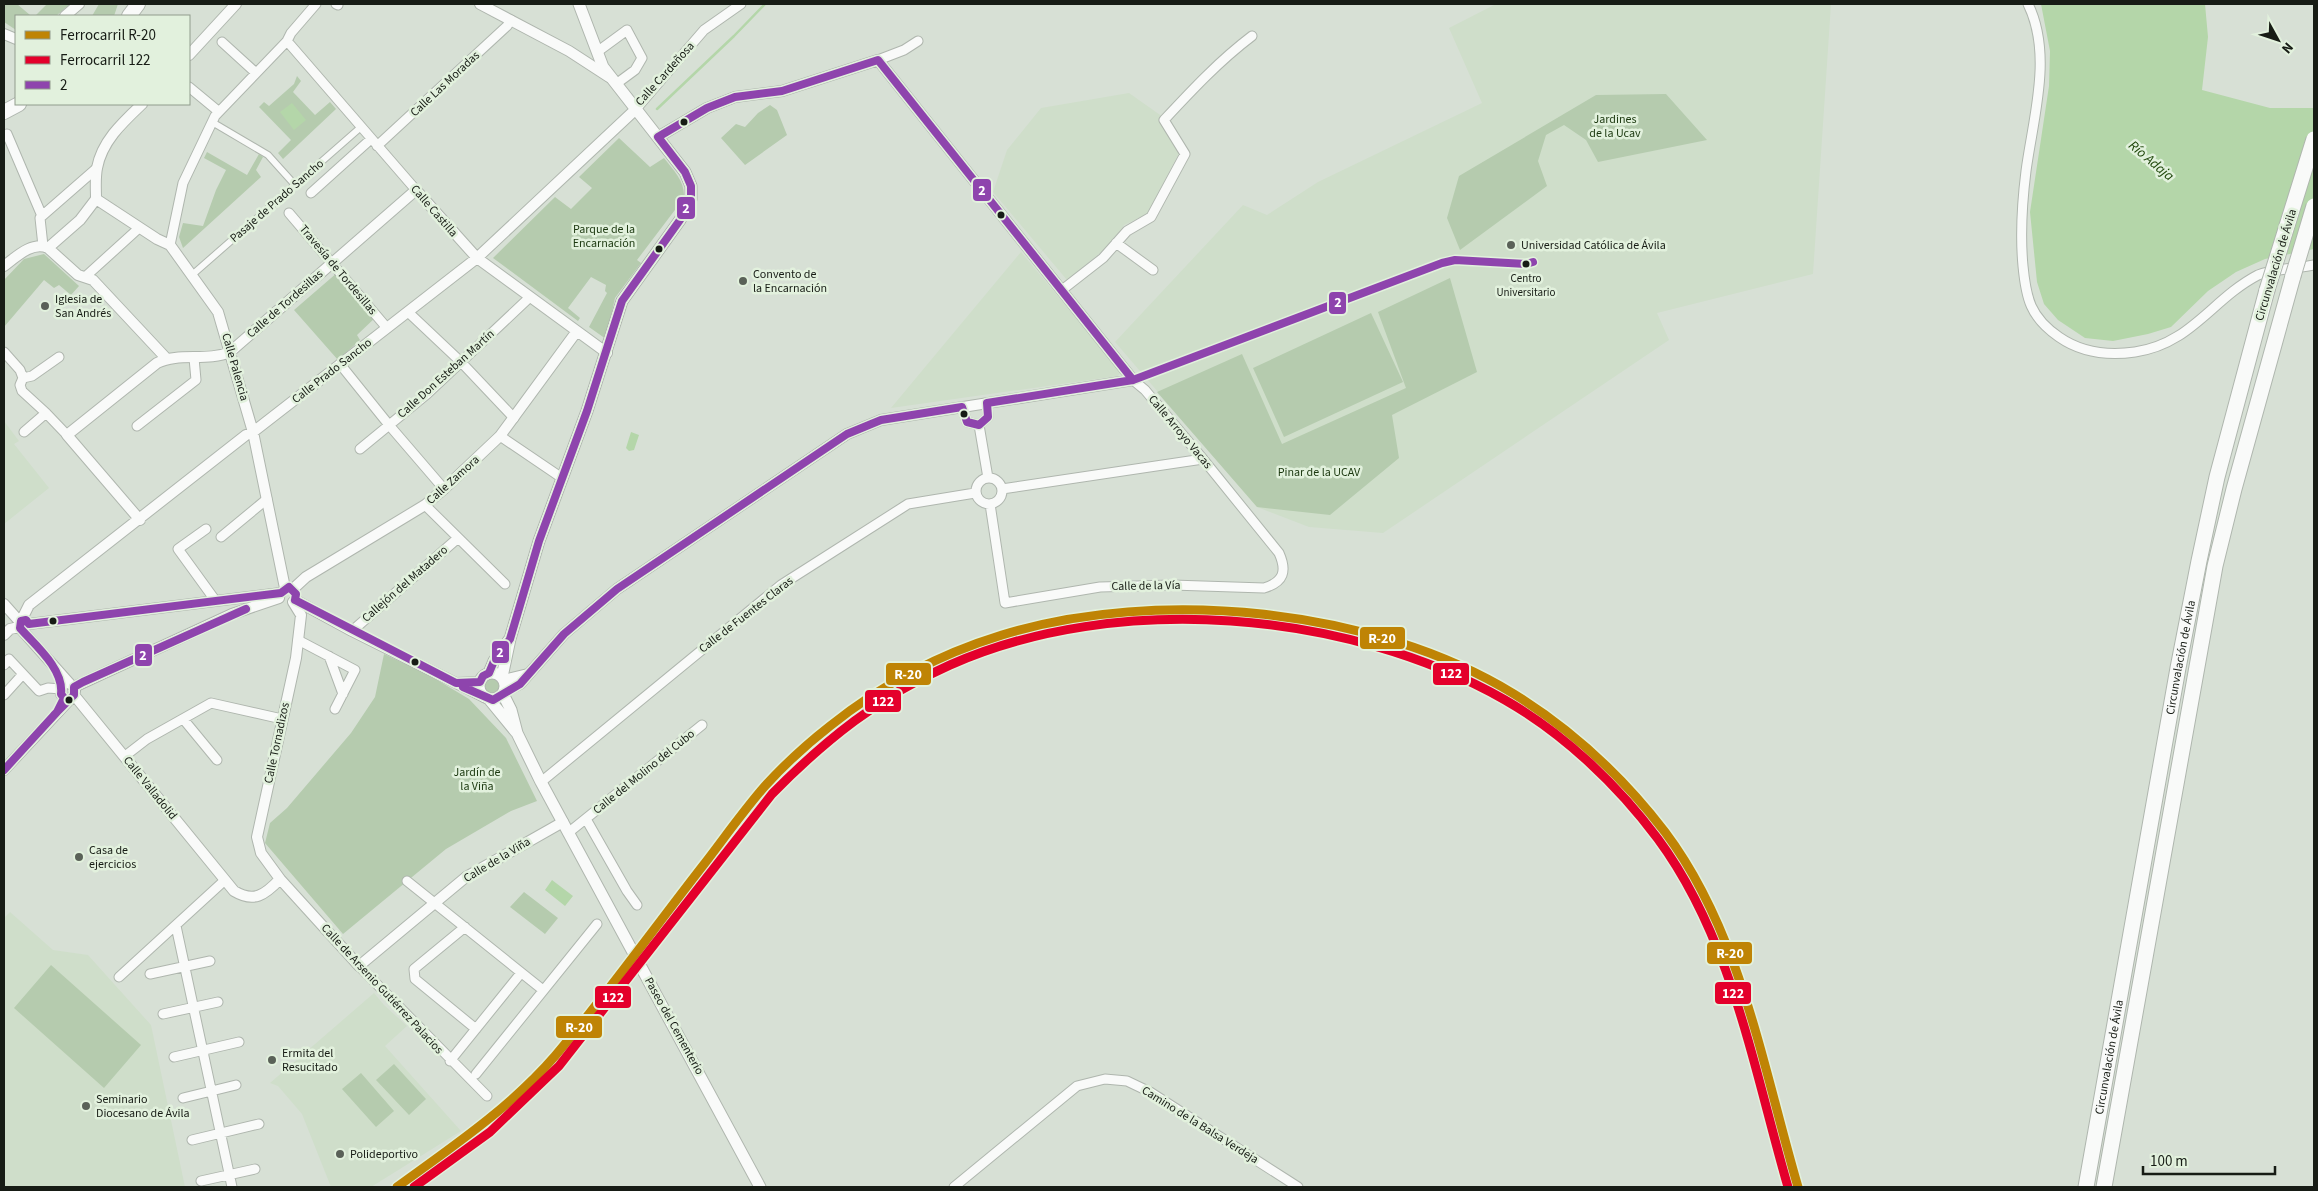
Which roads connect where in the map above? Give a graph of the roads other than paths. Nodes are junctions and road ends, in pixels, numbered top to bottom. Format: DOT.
graph roads {
  1 [pos="79,4"];
  2 [pos="138,4"];
  3 [pos="236,4"];
  4 [pos="316,4"];
  5 [pos="480,4"];
  6 [pos="579,4"];
  7 [pos="741,4"];
  8 [pos="2028,4"];
  9 [pos="66,15"];
  10 [pos="129,15"];
  11 [pos="511,20"];
  12 [pos="1252,36"];
  13 [pos="287,41"];
  14 [pos="918,41"];
  15 [pos="222,42"];
  16 [pos="597,52"];
  17 [pos="190,54"];
  18 [pos="878,60"];
  19 [pos="256,73"];
  20 [pos="614,82"];
  21 [pos="190,88"];
  22 [pos="17,105"];
  23 [pos="141,105"];
  24 [pos="636,109"];
  25 [pos="4,112"];
  26 [pos="218,112"];
  27 [pos="212,122"];
  28 [pos="361,127"];
  29 [pos="652,129"];
  30 [pos="4,136"];
  31 [pos="2314,139"];
  32 [pos="374,142"];
  33 [pos="97,168"];
  34 [pos="295,185"];
  35 [pos="416,190"];
  36 [pos="311,193"];
  37 [pos="96,199"];
  38 [pos="2314,206"];
  39 [pos="289,213"];
  40 [pos="42,216"];
  41 [pos="139,228"];
  42 [pos="1116,243"];
  43 [pos="170,245"];
  44 [pos="45,247"];
  45 [pos="477,258"];
  46 [pos="334,263"];
  47 [pos="2314,265"];
  48 [pos="4,266"];
  49 [pos="1153,270"];
  50 [pos="192,275"];
  51 [pos="85,277"];
  52 [pos="1062,290"];
  53 [pos="530,297"];
  54 [pos="408,312"];
  55 [pos="387,328"];
  56 [pos="577,331"];
  57 [pos="4,352"];
  58 [pos="230,352"];
  59 [pos="607,353"];
  60 [pos="60,357"];
  61 [pos="166,358"];
  62 [pos="194,358"];
  63 [pos="461,362"];
  64 [pos="340,364"];
  65 [pos="23,378"];
  66 [pos="1133,380"];
  67 [pos="987,403"];
  68 [pos="962,407"];
  69 [pos="46,413"];
  70 [pos="514,418"];
  71 [pos="389,425"];
  72 [pos="979,425"];
  73 [pos="137,426"];
  74 [pos="24,432"];
  75 [pos="253,432"];
  76 [pos="67,435"];
  77 [pos="500,436"];
  78 [pos="360,449"];
  79 [pos="1203,458"];
  80 [pos="562,478"];
  81 [pos="988,478"];
  82 [pos="444,489"];
  83 [pos="1002,489"];
  84 [pos="975,493"];
  85 [pos="267,499"];
  86 [pos="990,504"];
  87 [pos="425,505"];
  88 [pos="140,520"];
  89 [pos="206,529"];
  90 [pos="221,537"];
  91 [pos="458,538"];
  92 [pos="1282,575"];
  93 [pos="505,584"];
  94 [pos="285,592"];
  95 [pos="230,599"];
  96 [pos="215,600"];
  97 [pos="294,601"];
  98 [pos="4,604"];
  99 [pos="232,614"];
  100 [pos="23,626"];
  101 [pos="352,631"];
  102 [pos="4,635"];
  103 [pos="510,639"];
  104 [pos="298,640"];
  105 [pos="329,656"];
  106 [pos="7,662"];
  107 [pos="489,673"];
  108 [pos="23,674"];
  109 [pos="529,674"];
  110 [pos="503,678"];
  111 [pos="480,682"];
  112 [pos="456,683"];
  113 [pos="68,691"];
  114 [pos="504,693"];
  115 [pos="343,694"];
  116 [pos="4,695"];
  117 [pos="486,698"];
  118 [pos="335,709"];
  119 [pos="184,720"];
  120 [pos="282,720"];
  121 [pos="702,725"];
  122 [pos="517,733"];
  123 [pos="124,756"];
  124 [pos="218,760"];
  125 [pos="4,770"];
  126 [pos="541,782"];
  127 [pos="586,819"];
  128 [pos="563,822"];
  129 [pos="568,833"];
  130 [pos="280,879"];
  131 [pos="225,880"];
  132 [pos="407,881"];
  133 [pos="434,902"];
  134 [pos="637,905"];
  135 [pos="597,924"];
  136 [pos="176,926"];
  137 [pos="465,927"];
  138 [pos="210,961"];
  139 [pos="184,966"];
  140 [pos="359,966"];
  141 [pos="521,973"];
  142 [pos="150,974"];
  143 [pos="119,977"];
  144 [pos="543,990"];
  145 [pos="218,1002"];
  146 [pos="193,1008"];
  147 [pos="163,1014"];
  148 [pos="476,1029"];
  149 [pos="239,1042"];
  150 [pos="202,1050"];
  151 [pos="174,1058"];
  152 [pos="450,1061"];
  153 [pos="476,1074"];
  154 [pos="236,1085"];
  155 [pos="211,1092"];
  156 [pos="487,1096"];
  157 [pos="183,1098"];
  158 [pos="259,1124"];
  159 [pos="220,1133"];
  160 [pos="192,1140"];
  161 [pos="255,1168"];
  162 [pos="229,1175"];
  163 [pos="201,1181"];
  164 [pos="232,1187"];
  165 [pos="760,1187"];
  166 [pos="954,1187"];
  167 [pos="1298,1187"];
  168 [pos="2086,1187"];
  169 [pos="2104,1187"];
  1 -- 9 [label="street"];
  2 -- 10 [label="highway"];
  3 -- 17 [label="street"];
  4 -- 13 [label="street"];
  5 -- 11 [label="street"];
  6 -- 16 [label="main road, Calle Cardeñosa"];
  7 -- 24 [label="street, Calle Cardeñosa"];
  8 -- 47 [label="street"];
  11 -- 20 [label="street"];
  11 -- 32 [label="street, Calle Las Moradas"];
  12 -- 42 [label="street"];
  13 -- 19 [label="street"];
  13 -- 28 [label="street, Calle Castilla"];
  14 -- 18 [label="street"];
  15 -- 19 [label="street"];
  16 -- 20 [label="main road, Calle Cardeñosa"];
  16 -- 20 [label="street"];
  18 -- 29 [label="street"];
  18 -- 52 [label="street, Calle Arroyo Vacas"];
  19 -- 26 [label="street"];
  20 -- 24 [label="main road, Calle Cardeñosa"];
  21 -- 26 [label="street"];
  22 -- 25 [label="highway"];
  23 -- 33 [label="street"];
  24 -- 29 [label="main road"];
  24 -- 45 [label="street, Calle Prado Sancho"];
  26 -- 27 [label="street"];
  27 -- 34 [label="street"];
  27 -- 43 [label="street"];
  28 -- 32 [label="street, Calle Castilla"];
  28 -- 34 [label="street, Pasaje de Prado Sancho"];
  29 -- 59 [label="main road"];
  30 -- 40 [label="street"];
  31 -- 168 [label="highway, Circunvalación de Ávila, bridge"];
  32 -- 35 [label="street, Calle Castilla"];
  32 -- 36 [label="street, Calle Las Moradas"];
  33 -- 37 [label="street"];
  33 -- 40 [label="street"];
  34 -- 50 [label="street, Pasaje de Prado Sancho"];
  35 -- 45 [label="street, Calle Castilla"];
  35 -- 46 [label="street, Calle de Tordesillas"];
  37 -- 41 [label="street, Calle Palencia"];
  37 -- 44 [label="street"];
  38 -- 169 [label="highway, Circunvalación de Ávila, bridge"];
  39 -- 46 [label="street, Travesía de Tordesillas"];
  40 -- 44 [label="street"];
  41 -- 43 [label="street, Calle Palencia"];
  41 -- 51 [label="street"];
  42 -- 49 [label="street"];
  42 -- 52 [label="street"];
  43 -- 50 [label="street, Calle Palencia"];
  44 -- 48 [label="street"];
  44 -- 51 [label="street"];
  45 -- 53 [label="street, Calle Castilla"];
  45 -- 54 [label="street, Calle Prado Sancho"];
  46 -- 55 [label="street, Travesía de Tordesillas"];
  46 -- 58 [label="street, Calle de Tordesillas"];
  50 -- 58 [label="street, Calle Palencia"];
  51 -- 61 [label="street"];
  52 -- 66 [label="street, Calle Arroyo Vacas"];
  53 -- 56 [label="street, Calle Castilla"];
  53 -- 63 [label="street, Calle Don Esteban Martín"];
  54 -- 55 [label="street, Calle Prado Sancho"];
  54 -- 63 [label="street"];
  55 -- 64 [label="street, Calle Prado Sancho"];
  56 -- 59 [label="street, Calle Castilla"];
  56 -- 70 [label="street, Calle Zamora"];
  57 -- 65 [label="street"];
  58 -- 62 [label="street, Calle de Tordesillas"];
  58 -- 75 [label="street, Calle Palencia"];
  59 -- 80 [label="main road"];
  60 -- 65 [label="street"];
  61 -- 62 [label="street, Calle de Tordesillas"];
  61 -- 76 [label="street"];
  62 -- 73 [label="street"];
  63 -- 70 [label="street"];
  63 -- 71 [label="street, Calle Don Esteban Martín"];
  64 -- 71 [label="street"];
  64 -- 75 [label="street, Calle Prado Sancho"];
  65 -- 69 [label="street"];
  66 -- 67 [label="street"];
  66 -- 79 [label="street, Calle Arroyo Vacas"];
  67 -- 68 [label="street"];
  67 -- 72 [label="street"];
  68 -- 72 [label="street"];
  68 -- 109 [label="street"];
  69 -- 74 [label="street"];
  69 -- 76 [label="street"];
  70 -- 77 [label="street, Calle Zamora"];
  71 -- 78 [label="street, Calle Don Esteban Martín"];
  71 -- 82 [label="street"];
  72 -- 81 [label="street"];
  75 -- 85 [label="street, Calle Palencia"];
  75 -- 88 [label="street, Calle Prado Sancho"];
  76 -- 88 [label="street"];
  77 -- 80 [label="street"];
  77 -- 82 [label="street, Calle Zamora"];
  79 -- 83 [label="street"];
  79 -- 92 [label="street, Calle Arroyo Vacas"];
  80 -- 103 [label="main road"];
  81 -- 83 [label="street"];
  81 -- 84 [label="street"];
  82 -- 87 [label="street, Calle Zamora"];
  83 -- 86 [label="street"];
  84 -- 86 [label="street"];
  84 -- 126 [label="street, Calle de Fuentes Claras"];
  85 -- 90 [label="street"];
  85 -- 94 [label="street, Calle Palencia"];
  86 -- 92 [label="street, Calle de la Vía"];
  87 -- 91 [label="street, Callejón del Matadero"];
  87 -- 94 [label="street, Calle Zamora"];
  88 -- 100 [label="street, Calle Prado Sancho"];
  89 -- 96 [label="street"];
  91 -- 93 [label="street, Callejón del Matadero"];
  91 -- 101 [label="street, Callejón del Matadero"];
  94 -- 95 [label="street"];
  94 -- 97 [label="street, Calle Palencia"];
  94 -- 99 [label="street"];
  95 -- 96 [label="street"];
  95 -- 99 [label="street"];
  96 -- 100 [label="street"];
  97 -- 101 [label="street, Paseo del Cementerio"];
  97 -- 104 [label="street, Calle Tornadizos"];
  98 -- 100 [label="street, Calle Valladolid"];
  99 -- 113 [label="street"];
  100 -- 102 [label="street"];
  100 -- 113 [label="street, Calle Valladolid"];
  101 -- 112 [label="street, Paseo del Cementerio"];
  103 -- 107 [label="main road"];
  103 -- 110 [label="main road"];
  104 -- 105 [label="street"];
  104 -- 120 [label="street, Calle Tornadizos"];
  105 -- 115 [label="street"];
  105 -- 115 [label="street"];
  106 -- 108 [label="street"];
  107 -- 110 [label="main road"];
  107 -- 111 [label="main road"];
  108 -- 113 [label="street"];
  108 -- 116 [label="street"];
  109 -- 110 [label="street"];
  109 -- 114 [label="street"];
  110 -- 114 [label="main road"];
  111 -- 112 [label="street, Paseo del Cementerio"];
  111 -- 117 [label="main road"];
  112 -- 117 [label="street, Paseo del Cementerio"];
  113 -- 123 [label="street, Calle Valladolid"];
  113 -- 125 [label="street"];
  114 -- 117 [label="main road"];
  114 -- 122 [label="main road, Paseo del Cementerio"];
  115 -- 118 [label="street"];
  117 -- 122 [label="main road, Paseo del Cementerio"];
  119 -- 120 [label="street"];
  119 -- 123 [label="street"];
  119 -- 124 [label="street"];
  120 -- 130 [label="street, Calle Tornadizos"];
  121 -- 127 [label="street, Calle del Molino del Cubo"];
  122 -- 126 [label="main road, Paseo del Cementerio"];
  123 -- 131 [label="street, Calle Valladolid"];
  126 -- 128 [label="main road, Paseo del Cementerio"];
  127 -- 129 [label="street, Calle del Molino del Cubo"];
  127 -- 134 [label="street, Calle del Molino del Cubo"];
  128 -- 129 [label="main road, Paseo del Cementerio"];
  128 -- 133 [label="street, Calle de la Viña"];
  129 -- 165 [label="main road, Paseo del Cementerio"];
  130 -- 131 [label="street, Calle Valladolid"];
  130 -- 140 [label="street, Calle de Arsenio Gutiérrez Palacios"];
  131 -- 136 [label="street"];
  132 -- 133 [label="street"];
  133 -- 137 [label="street"];
  133 -- 140 [label="street, Calle de la Viña"];
  135 -- 144 [label="street"];
  136 -- 139 [label="street"];
  136 -- 143 [label="street"];
  137 -- 141 [label="street"];
  137 -- 148 [label="street"];
  138 -- 139 [label="street"];
  139 -- 142 [label="street"];
  139 -- 146 [label="street"];
  140 -- 152 [label="street, Calle de Arsenio Gutiérrez Palacios"];
  141 -- 144 [label="street"];
  141 -- 148 [label="street"];
  144 -- 153 [label="street"];
  145 -- 146 [label="street"];
  146 -- 147 [label="street"];
  146 -- 150 [label="street"];
  148 -- 152 [label="street"];
  149 -- 150 [label="street"];
  150 -- 151 [label="street"];
  150 -- 155 [label="street"];
  152 -- 156 [label="street, Calle de Arsenio Gutiérrez Palacios"];
  154 -- 155 [label="street"];
  155 -- 157 [label="street"];
  155 -- 159 [label="street"];
  158 -- 159 [label="street"];
  159 -- 160 [label="street"];
  159 -- 162 [label="street"];
  161 -- 162 [label="street"];
  162 -- 163 [label="street"];
  162 -- 164 [label="street"];
  166 -- 167 [label="street, Camino de la Balsa Verdeja"];
}
